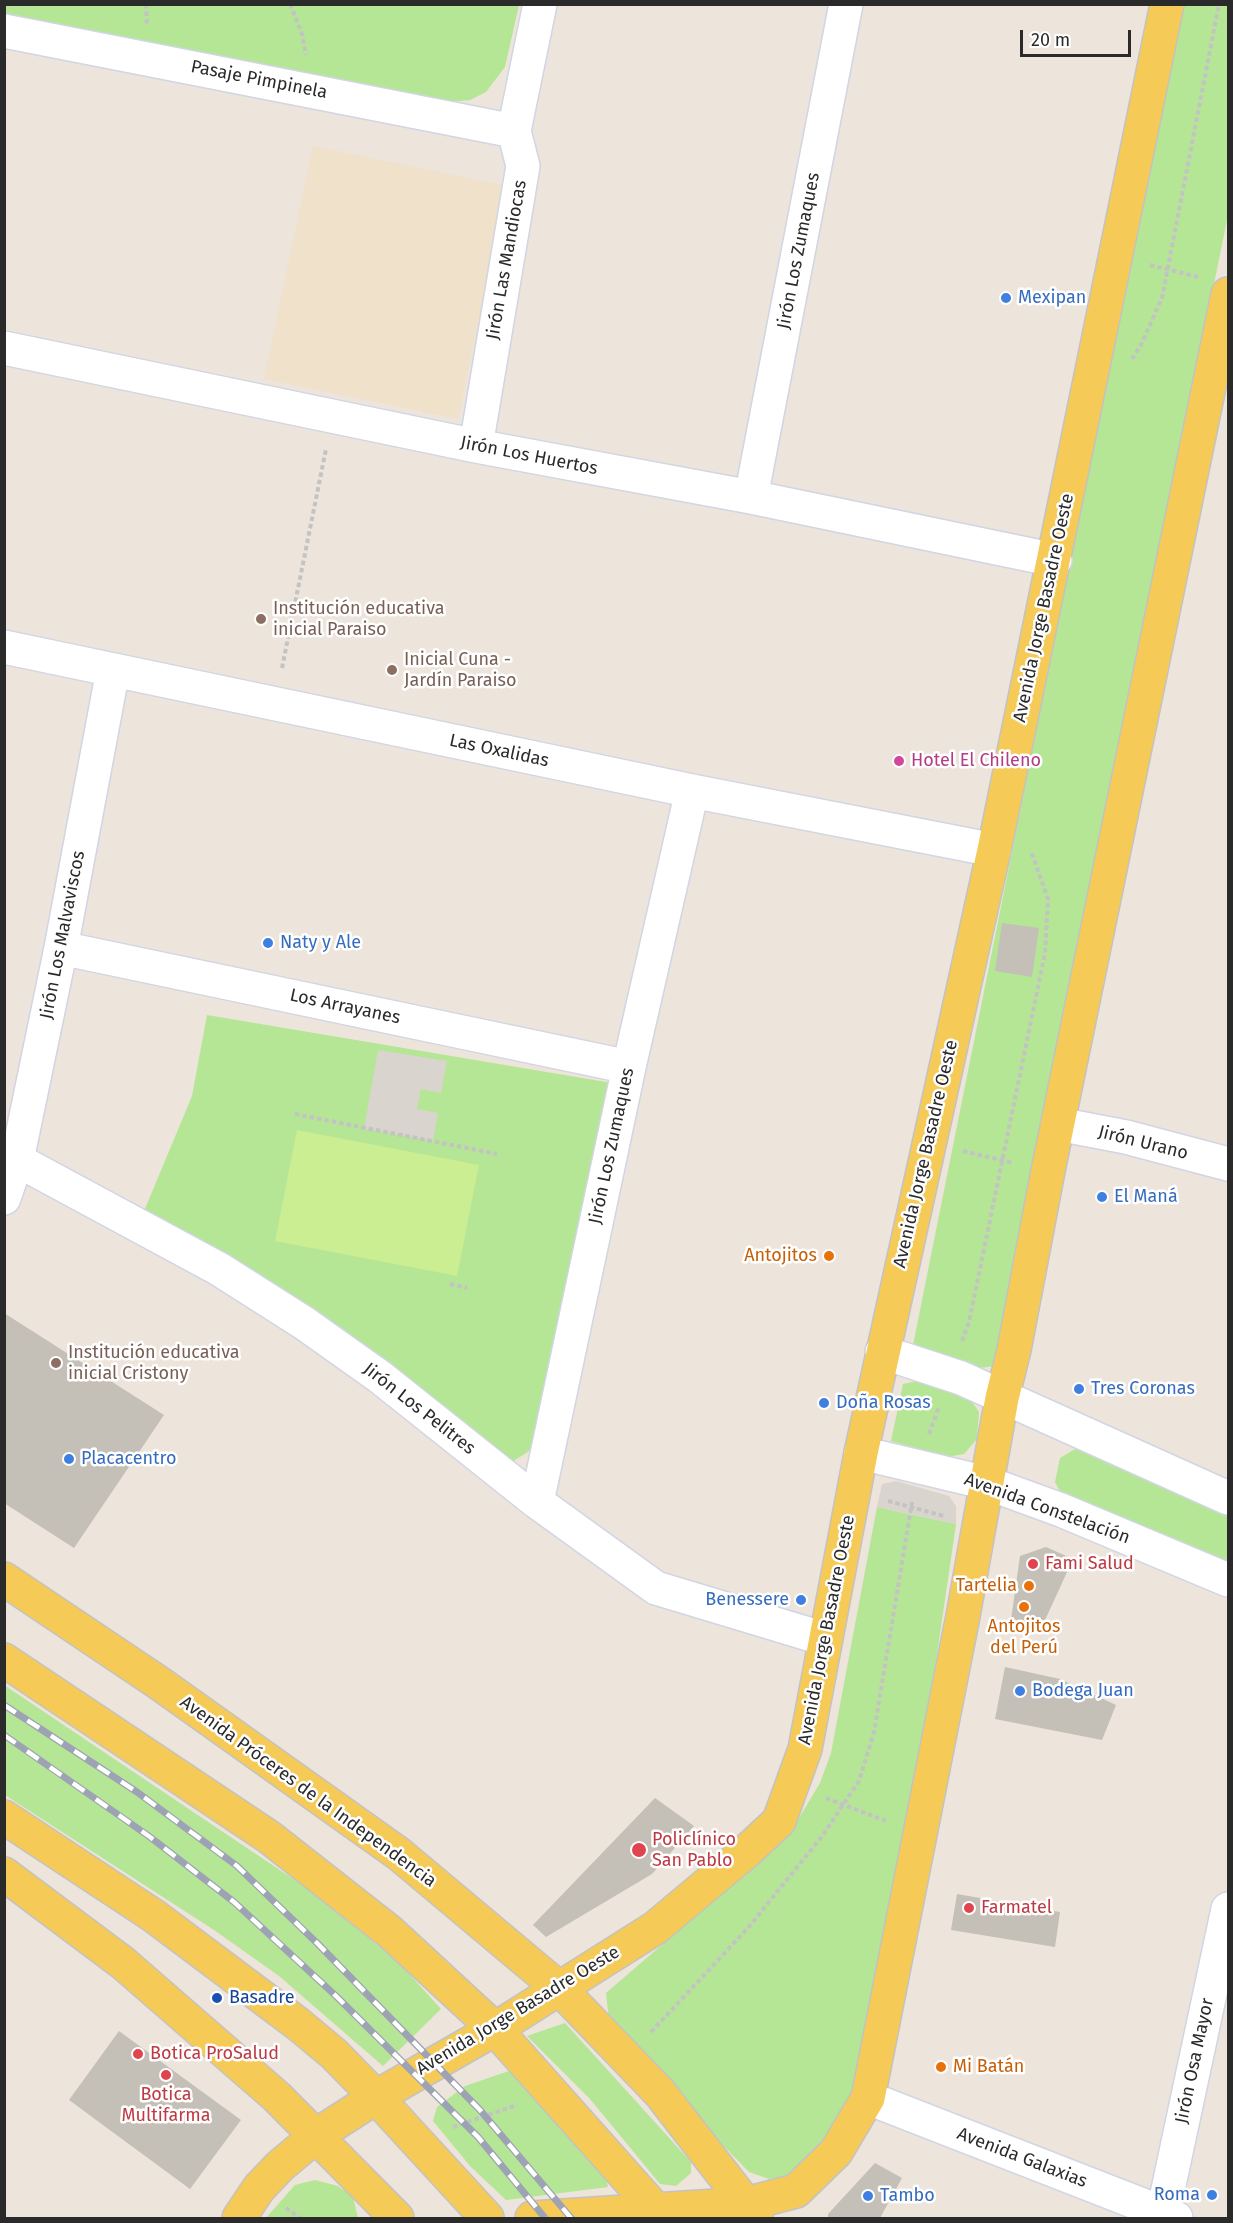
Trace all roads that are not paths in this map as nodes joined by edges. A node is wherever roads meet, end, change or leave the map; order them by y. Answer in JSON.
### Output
{"nodes":[{"id":1,"x":540,"y":4,"type":"edge"},
{"id":2,"x":846,"y":4,"type":"edge"},
{"id":3,"x":1167,"y":4,"type":"edge"},
{"id":4,"x":4,"y":31,"type":"edge"},
{"id":5,"x":514,"y":131,"type":"junction"},
{"id":6,"x":1218,"y":287,"type":"edge"},
{"id":7,"x":4,"y":348,"type":"edge"},
{"id":8,"x":476,"y":446,"type":"junction"},
{"id":9,"x":751,"y":497,"type":"junction"},
{"id":10,"x":1054,"y":560,"type":"junction"},
{"id":11,"x":4,"y":647,"type":"edge"},
{"id":12,"x":113,"y":670,"type":"junction"},
{"id":13,"x":692,"y":791,"type":"junction"},
{"id":14,"x":994,"y":850,"type":"junction"},
{"id":15,"x":61,"y":948,"type":"junction"},
{"id":16,"x":629,"y":1067,"type":"junction"},
{"id":17,"x":1058,"y":1124,"type":"junction"},
{"id":18,"x":17,"y":1160,"type":"junction"},
{"id":19,"x":1228,"y":1164,"type":"edge"},
{"id":20,"x":4,"y":1198,"type":"edge"},
{"id":21,"x":882,"y":1352,"type":"junction"},
{"id":22,"x":1002,"y":1398,"type":"junction"},
{"id":23,"x":861,"y":1453,"type":"junction"},
{"id":24,"x":987,"y":1483,"type":"junction"},
{"id":25,"x":1228,"y":1498,"type":"edge"},
{"id":26,"x":537,"y":1502,"type":"junction"},
{"id":27,"x":4,"y":1579,"type":"edge"},
{"id":28,"x":1228,"y":1580,"type":"edge"},
{"id":29,"x":825,"y":1639,"type":"junction"},
{"id":30,"x":4,"y":1660,"type":"edge"},
{"id":31,"x":4,"y":1817,"type":"edge"},
{"id":32,"x":4,"y":1874,"type":"edge"},
{"id":33,"x":1228,"y":1909,"type":"edge"},
{"id":34,"x":560,"y":1989,"type":"junction"},
{"id":35,"x":495,"y":2029,"type":"junction"},
{"id":36,"x":1215,"y":2034,"type":"edge"},
{"id":37,"x":376,"y":2097,"type":"junction"},
{"id":38,"x":868,"y":2098,"type":"junction"},
{"id":39,"x":317,"y":2135,"type":"junction"},
{"id":40,"x":751,"y":2211,"type":"edge"},
{"id":41,"x":660,"y":2215,"type":"edge"},
{"id":42,"x":1170,"y":2216,"type":"edge"},
{"id":43,"x":238,"y":2218,"type":"edge"},
{"id":44,"x":397,"y":2218,"type":"edge"},
{"id":45,"x":488,"y":2218,"type":"edge"},
{"id":46,"x":532,"y":2218,"type":"edge"}],
"edges":[{"from":1,"to":5,"type":"street","name":"Jirón Las Mandiocas"},
{"from":2,"to":9,"type":"street","name":"Jirón Los Zumaques"},
{"from":3,"to":10,"type":"main road","name":"Avenida Jorge Basadre Oeste"},
{"from":4,"to":5,"type":"street","name":"Pasaje Pimpinela"},
{"from":5,"to":8,"type":"street","name":"Jirón Las Mandiocas"},
{"from":6,"to":17,"type":"main road"},
{"from":7,"to":8,"type":"street","name":"Jirón Los Huertos"},
{"from":8,"to":9,"type":"street","name":"Jirón Los Huertos"},
{"from":9,"to":10,"type":"street","name":"Jirón Los Huertos"},
{"from":10,"to":14,"type":"main road","name":"Avenida Jorge Basadre Oeste"},
{"from":11,"to":12,"type":"street","name":"Las Oxalidas"},
{"from":12,"to":13,"type":"street","name":"Las Oxalidas"},
{"from":12,"to":15,"type":"street","name":"Jirón Los Malvaviscos"},
{"from":13,"to":14,"type":"street","name":"Las Oxalidas"},
{"from":13,"to":16,"type":"street","name":"Jirón Los Zumaques"},
{"from":14,"to":21,"type":"main road","name":"Avenida Jorge Basadre Oeste"},
{"from":15,"to":16,"type":"street","name":"Los Arrayanes"},
{"from":15,"to":18,"type":"street","name":"Jirón Los Malvaviscos"},
{"from":16,"to":26,"type":"street","name":"Jirón Los Zumaques"},
{"from":17,"to":19,"type":"street","name":"Jirón Urano"},
{"from":17,"to":22,"type":"main road"},
{"from":18,"to":20,"type":"street","name":"Jirón Los Malvaviscos"},
{"from":18,"to":26,"type":"street","name":"Jirón Los Pelitres"},
{"from":21,"to":22,"type":"street"},
{"from":21,"to":23,"type":"main road","name":"Avenida Jorge Basadre Oeste"},
{"from":22,"to":24,"type":"main road"},
{"from":22,"to":25,"type":"street"},
{"from":23,"to":24,"type":"street","name":"Avenida Constelación"},
{"from":23,"to":29,"type":"main road","name":"Avenida Jorge Basadre Oeste"},
{"from":24,"to":28,"type":"street","name":"Avenida Constelación"},
{"from":24,"to":38,"type":"main road"},
{"from":26,"to":29,"type":"street","name":"Jirón Los Pelitres"},
{"from":27,"to":34,"type":"main road","name":"Avenida Próceres de la Independencia"},
{"from":29,"to":34,"type":"main road","name":"Avenida Jorge Basadre Oeste"},
{"from":30,"to":35,"type":"main road"},
{"from":31,"to":37,"type":"main road"},
{"from":32,"to":39,"type":"main road"},
{"from":33,"to":36,"type":"street","name":"Jirón Osa Mayor"},
{"from":34,"to":35,"type":"main road","name":"Avenida Jorge Basadre Oeste"},
{"from":34,"to":40,"type":"main road","name":"Avenida Próceres de la Independencia"},
{"from":35,"to":37,"type":"main road","name":"Avenida Jorge Basadre Oeste"},
{"from":35,"to":41,"type":"main road"},
{"from":36,"to":42,"type":"street","name":"Jirón Osa Mayor"},
{"from":37,"to":39,"type":"main road","name":"Avenida Jorge Basadre Oeste"},
{"from":37,"to":45,"type":"main road"},
{"from":38,"to":40,"type":"main road"},
{"from":38,"to":42,"type":"street","name":"Avenida Galaxias"},
{"from":39,"to":43,"type":"main road","name":"Avenida Jorge Basadre Oeste"},
{"from":39,"to":44,"type":"main road"},
{"from":40,"to":41,"type":"main road"},
{"from":41,"to":46,"type":"main road"}]}
